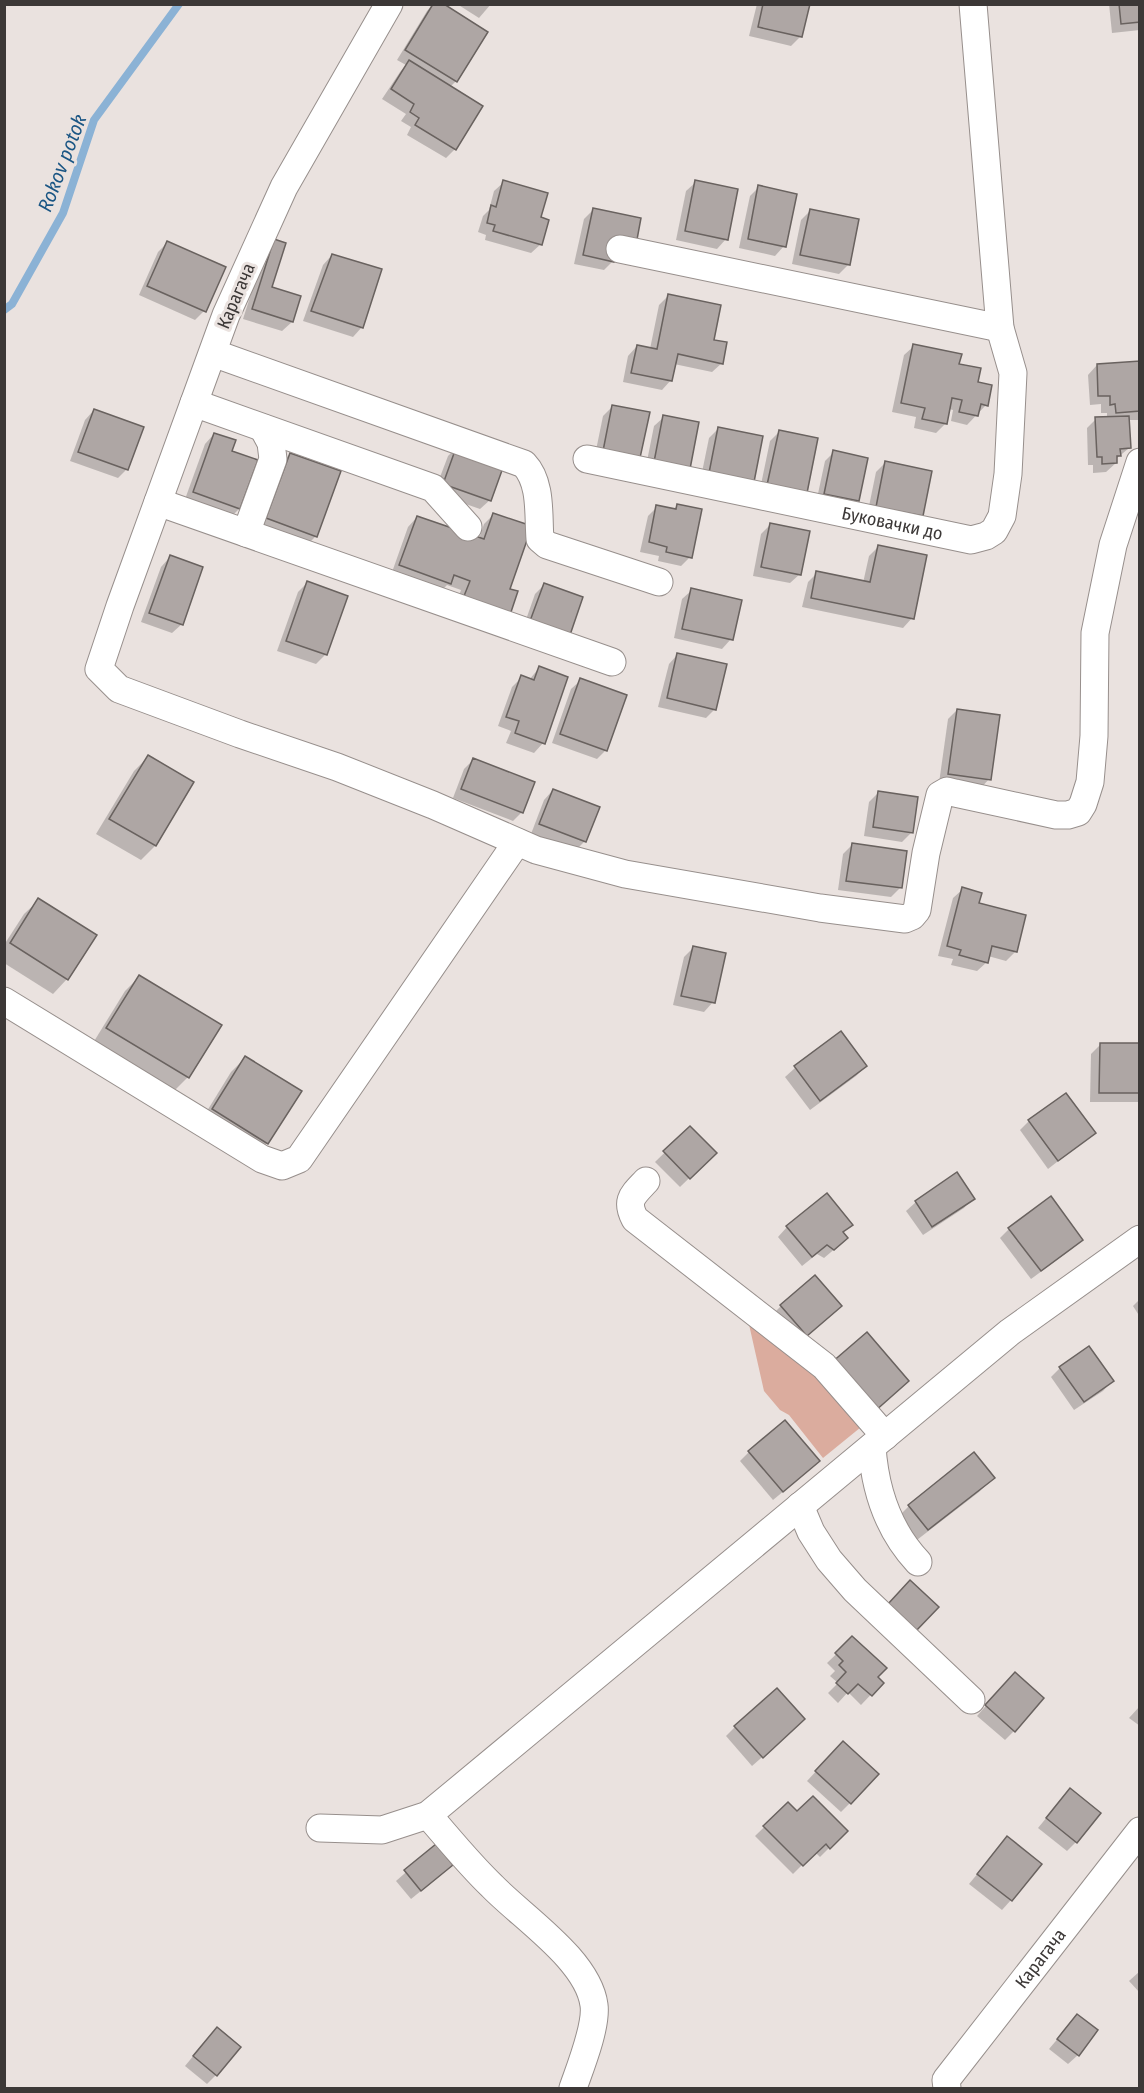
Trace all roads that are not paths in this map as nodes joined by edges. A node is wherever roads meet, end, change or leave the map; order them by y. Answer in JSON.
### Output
{"nodes":[{"id":1,"x":389,"y":4,"type":"edge"},
{"id":2,"x":973,"y":4,"type":"edge"},
{"id":3,"x":620,"y":249,"type":"dead end"},
{"id":4,"x":1000,"y":328,"type":"junction"},
{"id":5,"x":213,"y":353,"type":"junction"},
{"id":6,"x":194,"y":403,"type":"junction"},
{"id":7,"x":263,"y":428,"type":"junction"},
{"id":8,"x":587,"y":459,"type":"dead end"},
{"id":9,"x":1140,"y":462,"type":"edge"},
{"id":10,"x":158,"y":502,"type":"junction"},
{"id":11,"x":468,"y":527,"type":"dead end"},
{"id":12,"x":246,"y":533,"type":"junction"},
{"id":13,"x":659,"y":582,"type":"dead end"},
{"id":14,"x":612,"y":662,"type":"dead end"},
{"id":15,"x":517,"y":842,"type":"junction"},
{"id":16,"x":4,"y":1001,"type":"edge"},
{"id":17,"x":646,"y":1181,"type":"dead end"},
{"id":18,"x":1140,"y":1239,"type":"edge"},
{"id":19,"x":879,"y":1441,"type":"junction"},
{"id":20,"x":800,"y":1506,"type":"junction"},
{"id":21,"x":918,"y":1562,"type":"dead end"},
{"id":22,"x":971,"y":1700,"type":"dead end"},
{"id":23,"x":428,"y":1815,"type":"junction"},
{"id":24,"x":320,"y":1828,"type":"dead end"},
{"id":25,"x":1140,"y":1831,"type":"edge"},
{"id":26,"x":573,"y":2088,"type":"edge"},
{"id":27,"x":947,"y":2088,"type":"edge"}],
"edges":[{"from":1,"to":5,"type":"street","name":"Карагача"},
{"from":2,"to":4,"type":"street","name":"Буковачки до"},
{"from":3,"to":4,"type":"street"},
{"from":4,"to":8,"type":"street","name":"Буковачки до"},
{"from":5,"to":6,"type":"street","name":"Карагача"},
{"from":5,"to":13,"type":"street"},
{"from":6,"to":7,"type":"street"},
{"from":6,"to":10,"type":"street","name":"Карагача"},
{"from":7,"to":11,"type":"street"},
{"from":7,"to":12,"type":"street"},
{"from":9,"to":15,"type":"street"},
{"from":10,"to":12,"type":"street"},
{"from":10,"to":15,"type":"street","name":"Карагача"},
{"from":12,"to":14,"type":"street"},
{"from":15,"to":16,"type":"street"},
{"from":17,"to":19,"type":"street"},
{"from":18,"to":19,"type":"street"},
{"from":19,"to":20,"type":"street"},
{"from":19,"to":21,"type":"street"},
{"from":20,"to":22,"type":"street"},
{"from":20,"to":23,"type":"street"},
{"from":23,"to":24,"type":"street"},
{"from":23,"to":26,"type":"street"},
{"from":25,"to":27,"type":"street","name":"Карагача"}]}
